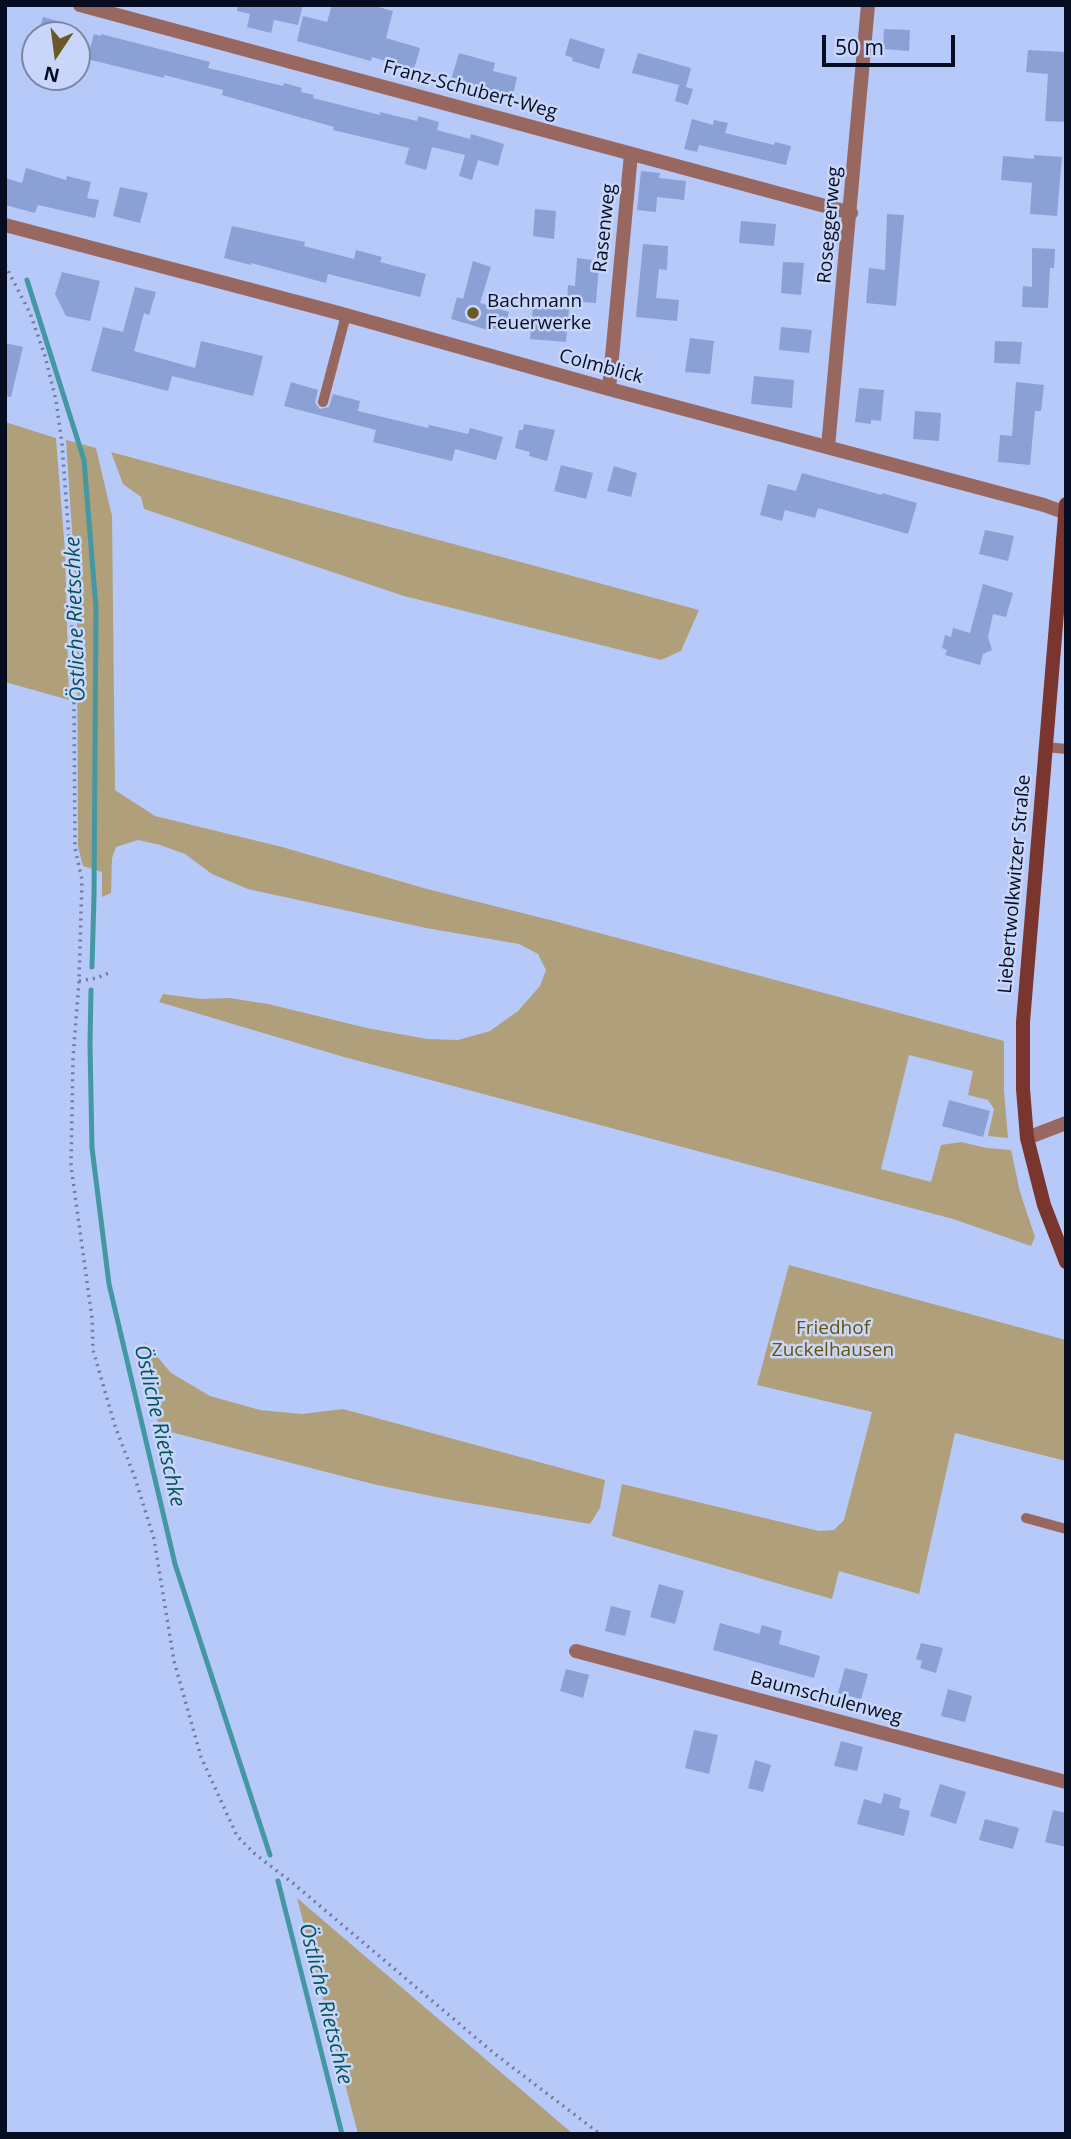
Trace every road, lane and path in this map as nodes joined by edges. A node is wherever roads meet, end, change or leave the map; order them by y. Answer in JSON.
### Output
{"nodes":[{"id":1,"x":79,"y":5,"type":"edge"},
{"id":2,"x":868,"y":5,"type":"edge"},
{"id":3,"x":631,"y":154,"type":"junction"},
{"id":4,"x":850,"y":214,"type":"junction"},
{"id":5,"x":5,"y":225,"type":"edge"},
{"id":6,"x":5,"y":265,"type":"edge"},
{"id":7,"x":346,"y":315,"type":"junction"},
{"id":8,"x":609,"y":389,"type":"junction"},
{"id":9,"x":323,"y":402,"type":"dead end"},
{"id":10,"x":828,"y":447,"type":"junction"},
{"id":11,"x":1066,"y":504,"type":"edge"},
{"id":12,"x":1065,"y":512,"type":"edge"},
{"id":13,"x":1046,"y":747,"type":"junction"},
{"id":14,"x":1066,"y":749,"type":"edge"},
{"id":15,"x":109,"y":973,"type":"dead end"},
{"id":16,"x":79,"y":982,"type":"junction"},
{"id":17,"x":1066,"y":1122,"type":"edge"},
{"id":18,"x":1027,"y":1138,"type":"junction"},
{"id":19,"x":1066,"y":1262,"type":"edge"},
{"id":20,"x":1026,"y":1518,"type":"dead end"},
{"id":21,"x":1066,"y":1529,"type":"edge"},
{"id":22,"x":576,"y":1651,"type":"dead end"},
{"id":23,"x":1066,"y":1782,"type":"edge"},
{"id":24,"x":600,"y":2134,"type":"edge"}],
"edges":[{"from":1,"to":3,"type":"street","name":"Franz-Schubert-Weg"},
{"from":2,"to":4,"type":"street","name":"Roseggerweg"},
{"from":3,"to":4,"type":"street","name":"Franz-Schubert-Weg"},
{"from":3,"to":8,"type":"street","name":"Rasenweg"},
{"from":4,"to":10,"type":"street","name":"Roseggerweg"},
{"from":5,"to":7,"type":"street","name":"Colmblick"},
{"from":6,"to":16,"type":"path"},
{"from":7,"to":8,"type":"street","name":"Colmblick"},
{"from":7,"to":9,"type":"lane"},
{"from":8,"to":10,"type":"street","name":"Colmblick"},
{"from":10,"to":12,"type":"street","name":"Colmblick"},
{"from":11,"to":12,"type":"street","name":"Liebertwolkwitzer Straße"},
{"from":12,"to":13,"type":"street","name":"Liebertwolkwitzer Straße"},
{"from":13,"to":14,"type":"lane"},
{"from":13,"to":18,"type":"street","name":"Liebertwolkwitzer Straße"},
{"from":15,"to":16,"type":"path"},
{"from":16,"to":24,"type":"path"},
{"from":17,"to":18,"type":"street"},
{"from":18,"to":19,"type":"street","name":"Liebertwolkwitzer Straße"},
{"from":20,"to":21,"type":"lane"},
{"from":22,"to":23,"type":"street","name":"Baumschulenweg"}]}
